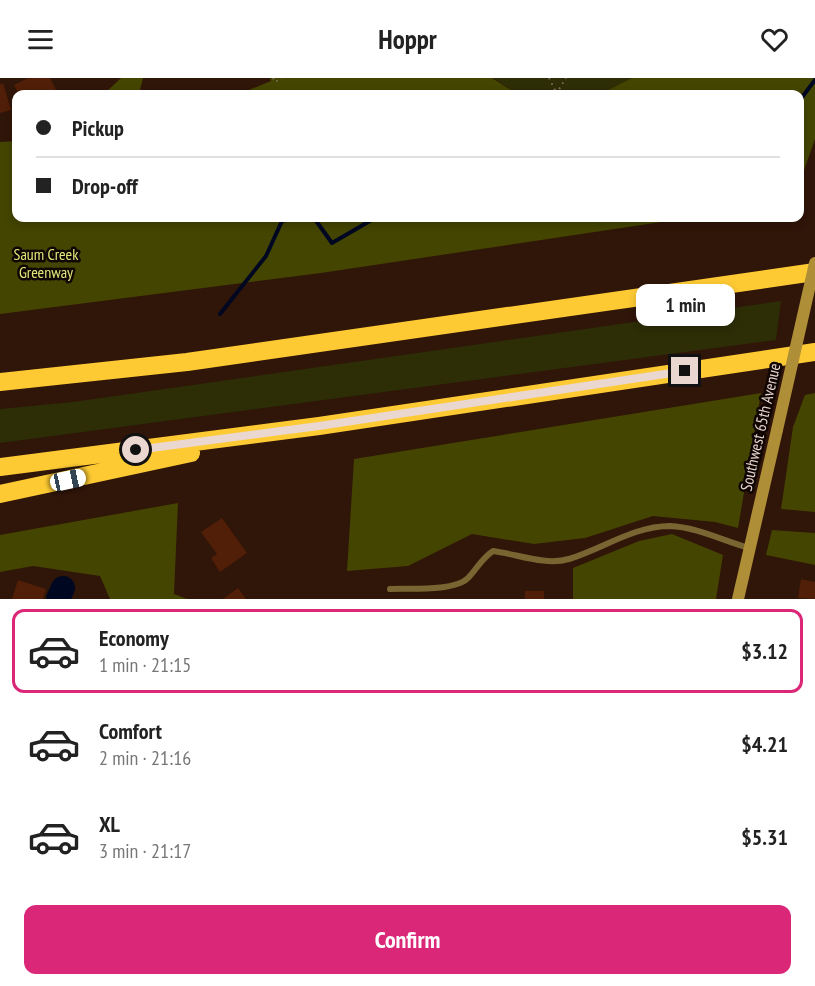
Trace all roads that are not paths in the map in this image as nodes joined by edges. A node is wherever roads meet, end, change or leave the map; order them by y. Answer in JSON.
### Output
{"nodes":[{"id":1,"x":815,"y":263,"type":"edge"},
{"id":2,"x":815,"y":272,"type":"edge"},
{"id":3,"x":815,"y":352,"type":"edge"},
{"id":4,"x":0,"y":382,"type":"edge"},
{"id":5,"x":319,"y":426,"type":"junction"},
{"id":6,"x":0,"y":467,"type":"edge"},
{"id":7,"x":0,"y":494,"type":"edge"},
{"id":8,"x":750,"y":548,"type":"junction"},
{"id":9,"x":390,"y":589,"type":"dead end"},
{"id":10,"x":738,"y":599,"type":"edge"}],
"edges":[{"from":1,"to":8,"type":"main road","name":"Southwest 65th Avenue","bridge":true},
{"from":2,"to":4,"type":"highway"},
{"from":3,"to":5,"type":"highway"},
{"from":5,"to":6,"type":"highway"},
{"from":5,"to":7,"type":"highway"},
{"from":8,"to":9,"type":"lane"},
{"from":8,"to":10,"type":"main road","name":"Southwest 65th Avenue"}]}
